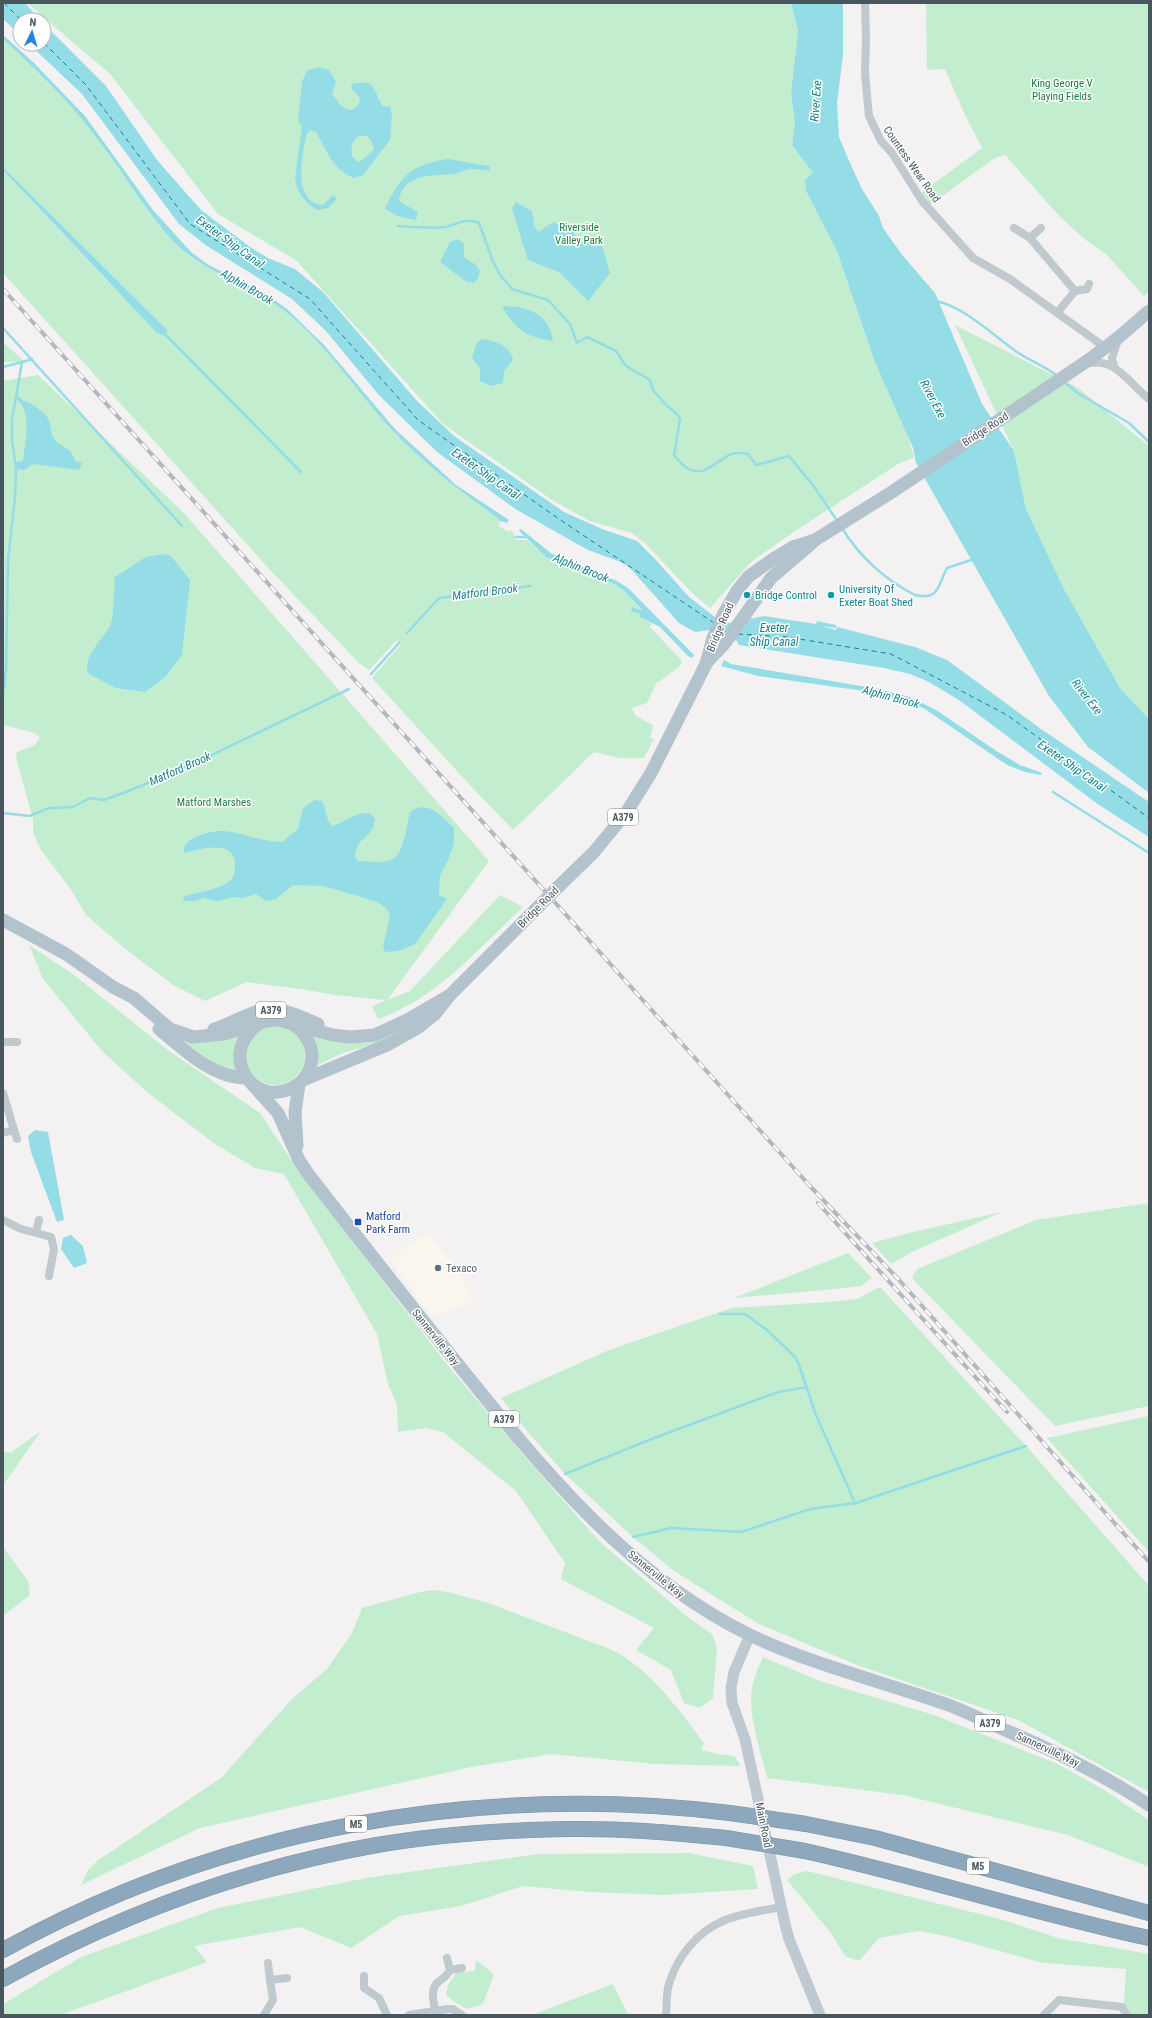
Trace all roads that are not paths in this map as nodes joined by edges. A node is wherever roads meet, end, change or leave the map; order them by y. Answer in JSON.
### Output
{"nodes":[{"id":1,"x":865,"y":3,"type":"edge"},
{"id":2,"x":1014,"y":228,"type":"dead end"},
{"id":3,"x":1041,"y":228,"type":"dead end"},
{"id":4,"x":1030,"y":238,"type":"junction"},
{"id":5,"x":1089,"y":284,"type":"dead end"},
{"id":6,"x":1075,"y":291,"type":"junction"},
{"id":7,"x":1149,"y":311,"type":"edge"},
{"id":8,"x":1057,"y":313,"type":"junction"},
{"id":9,"x":1119,"y":337,"type":"junction"},
{"id":10,"x":1106,"y":348,"type":"junction"},
{"id":11,"x":1081,"y":365,"type":"junction"},
{"id":12,"x":1114,"y":366,"type":"junction"},
{"id":13,"x":1149,"y":399,"type":"edge"},
{"id":14,"x":816,"y":540,"type":"junction"},
{"id":15,"x":722,"y":636,"type":"junction"},
{"id":16,"x":3,"y":920,"type":"edge"},
{"id":17,"x":113,"y":986,"type":"junction"},
{"id":18,"x":450,"y":995,"type":"junction"},
{"id":19,"x":154,"y":1015,"type":"junction"},
{"id":20,"x":289,"y":1023,"type":"junction"},
{"id":21,"x":257,"y":1025,"type":"junction"},
{"id":22,"x":391,"y":1027,"type":"junction"},
{"id":23,"x":3,"y":1042,"type":"edge"},
{"id":24,"x":17,"y":1042,"type":"dead end"},
{"id":25,"x":249,"y":1081,"type":"junction"},
{"id":26,"x":301,"y":1082,"type":"junction"},
{"id":27,"x":3,"y":1093,"type":"edge"},
{"id":28,"x":14,"y":1130,"type":"junction"},
{"id":29,"x":3,"y":1133,"type":"edge"},
{"id":30,"x":17,"y":1140,"type":"dead end"},
{"id":31,"x":299,"y":1160,"type":"junction"},
{"id":32,"x":3,"y":1220,"type":"edge"},
{"id":33,"x":39,"y":1220,"type":"dead end"},
{"id":34,"x":36,"y":1232,"type":"junction"},
{"id":35,"x":49,"y":1276,"type":"dead end"},
{"id":36,"x":750,"y":1635,"type":"junction"},
{"id":37,"x":1149,"y":1805,"type":"edge"},
{"id":38,"x":781,"y":1907,"type":"junction"},
{"id":39,"x":1149,"y":1913,"type":"edge"},
{"id":40,"x":1149,"y":1938,"type":"edge"},
{"id":41,"x":3,"y":1950,"type":"edge"},
{"id":42,"x":447,"y":1958,"type":"dead end"},
{"id":43,"x":268,"y":1964,"type":"dead end"},
{"id":44,"x":462,"y":1968,"type":"dead end"},
{"id":45,"x":450,"y":1970,"type":"junction"},
{"id":46,"x":364,"y":1976,"type":"dead end"},
{"id":47,"x":3,"y":1978,"type":"edge"},
{"id":48,"x":287,"y":1978,"type":"dead end"},
{"id":49,"x":270,"y":1980,"type":"junction"},
{"id":50,"x":364,"y":1988,"type":"junction"},
{"id":51,"x":358,"y":1995,"type":"dead end"},
{"id":52,"x":435,"y":2011,"type":"junction"},
{"id":53,"x":264,"y":2015,"type":"edge"},
{"id":54,"x":387,"y":2015,"type":"edge"},
{"id":55,"x":409,"y":2015,"type":"edge"},
{"id":56,"x":462,"y":2015,"type":"edge"},
{"id":57,"x":666,"y":2015,"type":"edge"},
{"id":58,"x":820,"y":2015,"type":"edge"},
{"id":59,"x":1044,"y":2015,"type":"edge"},
{"id":60,"x":1127,"y":2015,"type":"edge"}],
"edges":[{"from":1,"to":8,"type":"street","name":"Countess Wear Road"},
{"from":2,"to":4,"type":"street"},
{"from":3,"to":4,"type":"street"},
{"from":4,"to":6,"type":"street"},
{"from":5,"to":6,"type":"street"},
{"from":6,"to":8,"type":"street"},
{"from":7,"to":9,"type":"main road","name":"Bridge Road","number":"A379"},
{"from":8,"to":10,"type":"street","name":"Countess Wear Road"},
{"from":9,"to":10,"type":"main road","name":"Bridge Road","number":"A379"},
{"from":9,"to":12,"type":"street"},
{"from":10,"to":11,"type":"main road","name":"Bridge Road","number":"A379"},
{"from":11,"to":12,"type":"street"},
{"from":11,"to":14,"type":"main road","name":"Bridge Road","number":"A379"},
{"from":12,"to":13,"type":"street"},
{"from":14,"to":15,"type":"main road","name":"Bridge Road","number":"A379"},
{"from":14,"to":15,"type":"main road","name":"Bridge Road","number":"A379"},
{"from":15,"to":18,"type":"main road","name":"Bridge Road","number":"A379","bridge":true},
{"from":16,"to":17,"type":"main road","number":"A379"},
{"from":17,"to":19,"type":"main road","number":"A379"},
{"from":17,"to":25,"type":"main road","number":"A379"},
{"from":18,"to":22,"type":"main road","number":"A379"},
{"from":18,"to":26,"type":"main road","name":"Bridge Road","number":"A379"},
{"from":19,"to":21,"type":"main road","number":"A379"},
{"from":19,"to":22,"type":"main road","number":"A379"},
{"from":20,"to":21,"type":"main road","number":"A379"},
{"from":20,"to":22,"type":"main road","number":"A379"},
{"from":20,"to":26,"type":"main road","number":"A379"},
{"from":21,"to":25,"type":"main road","number":"A379"},
{"from":23,"to":24,"type":"street"},
{"from":25,"to":26,"type":"main road","number":"A379"},
{"from":25,"to":31,"type":"main road","name":"Sannerville Way","number":"A379"},
{"from":26,"to":31,"type":"main road","number":"A379"},
{"from":27,"to":28,"type":"street"},
{"from":28,"to":29,"type":"street"},
{"from":28,"to":30,"type":"street"},
{"from":31,"to":36,"type":"main road","name":"Sannerville Way","number":"A379"},
{"from":32,"to":34,"type":"street"},
{"from":33,"to":34,"type":"street"},
{"from":34,"to":35,"type":"street"},
{"from":36,"to":37,"type":"main road","name":"Sannerville Way","number":"A379"},
{"from":36,"to":38,"type":"street","name":"Main Road"},
{"from":38,"to":57,"type":"street"},
{"from":38,"to":58,"type":"street","name":"Main Road"},
{"from":39,"to":41,"type":"highway","number":"M5","bridge":true},
{"from":40,"to":47,"type":"highway","number":"M5","bridge":true},
{"from":42,"to":45,"type":"street"},
{"from":43,"to":49,"type":"street"},
{"from":44,"to":45,"type":"street"},
{"from":45,"to":52,"type":"street"},
{"from":46,"to":50,"type":"street"},
{"from":48,"to":49,"type":"street"},
{"from":49,"to":53,"type":"street"},
{"from":50,"to":51,"type":"street"},
{"from":50,"to":54,"type":"street"},
{"from":52,"to":55,"type":"street"},
{"from":52,"to":56,"type":"street"},
{"from":59,"to":60,"type":"street"}]}
